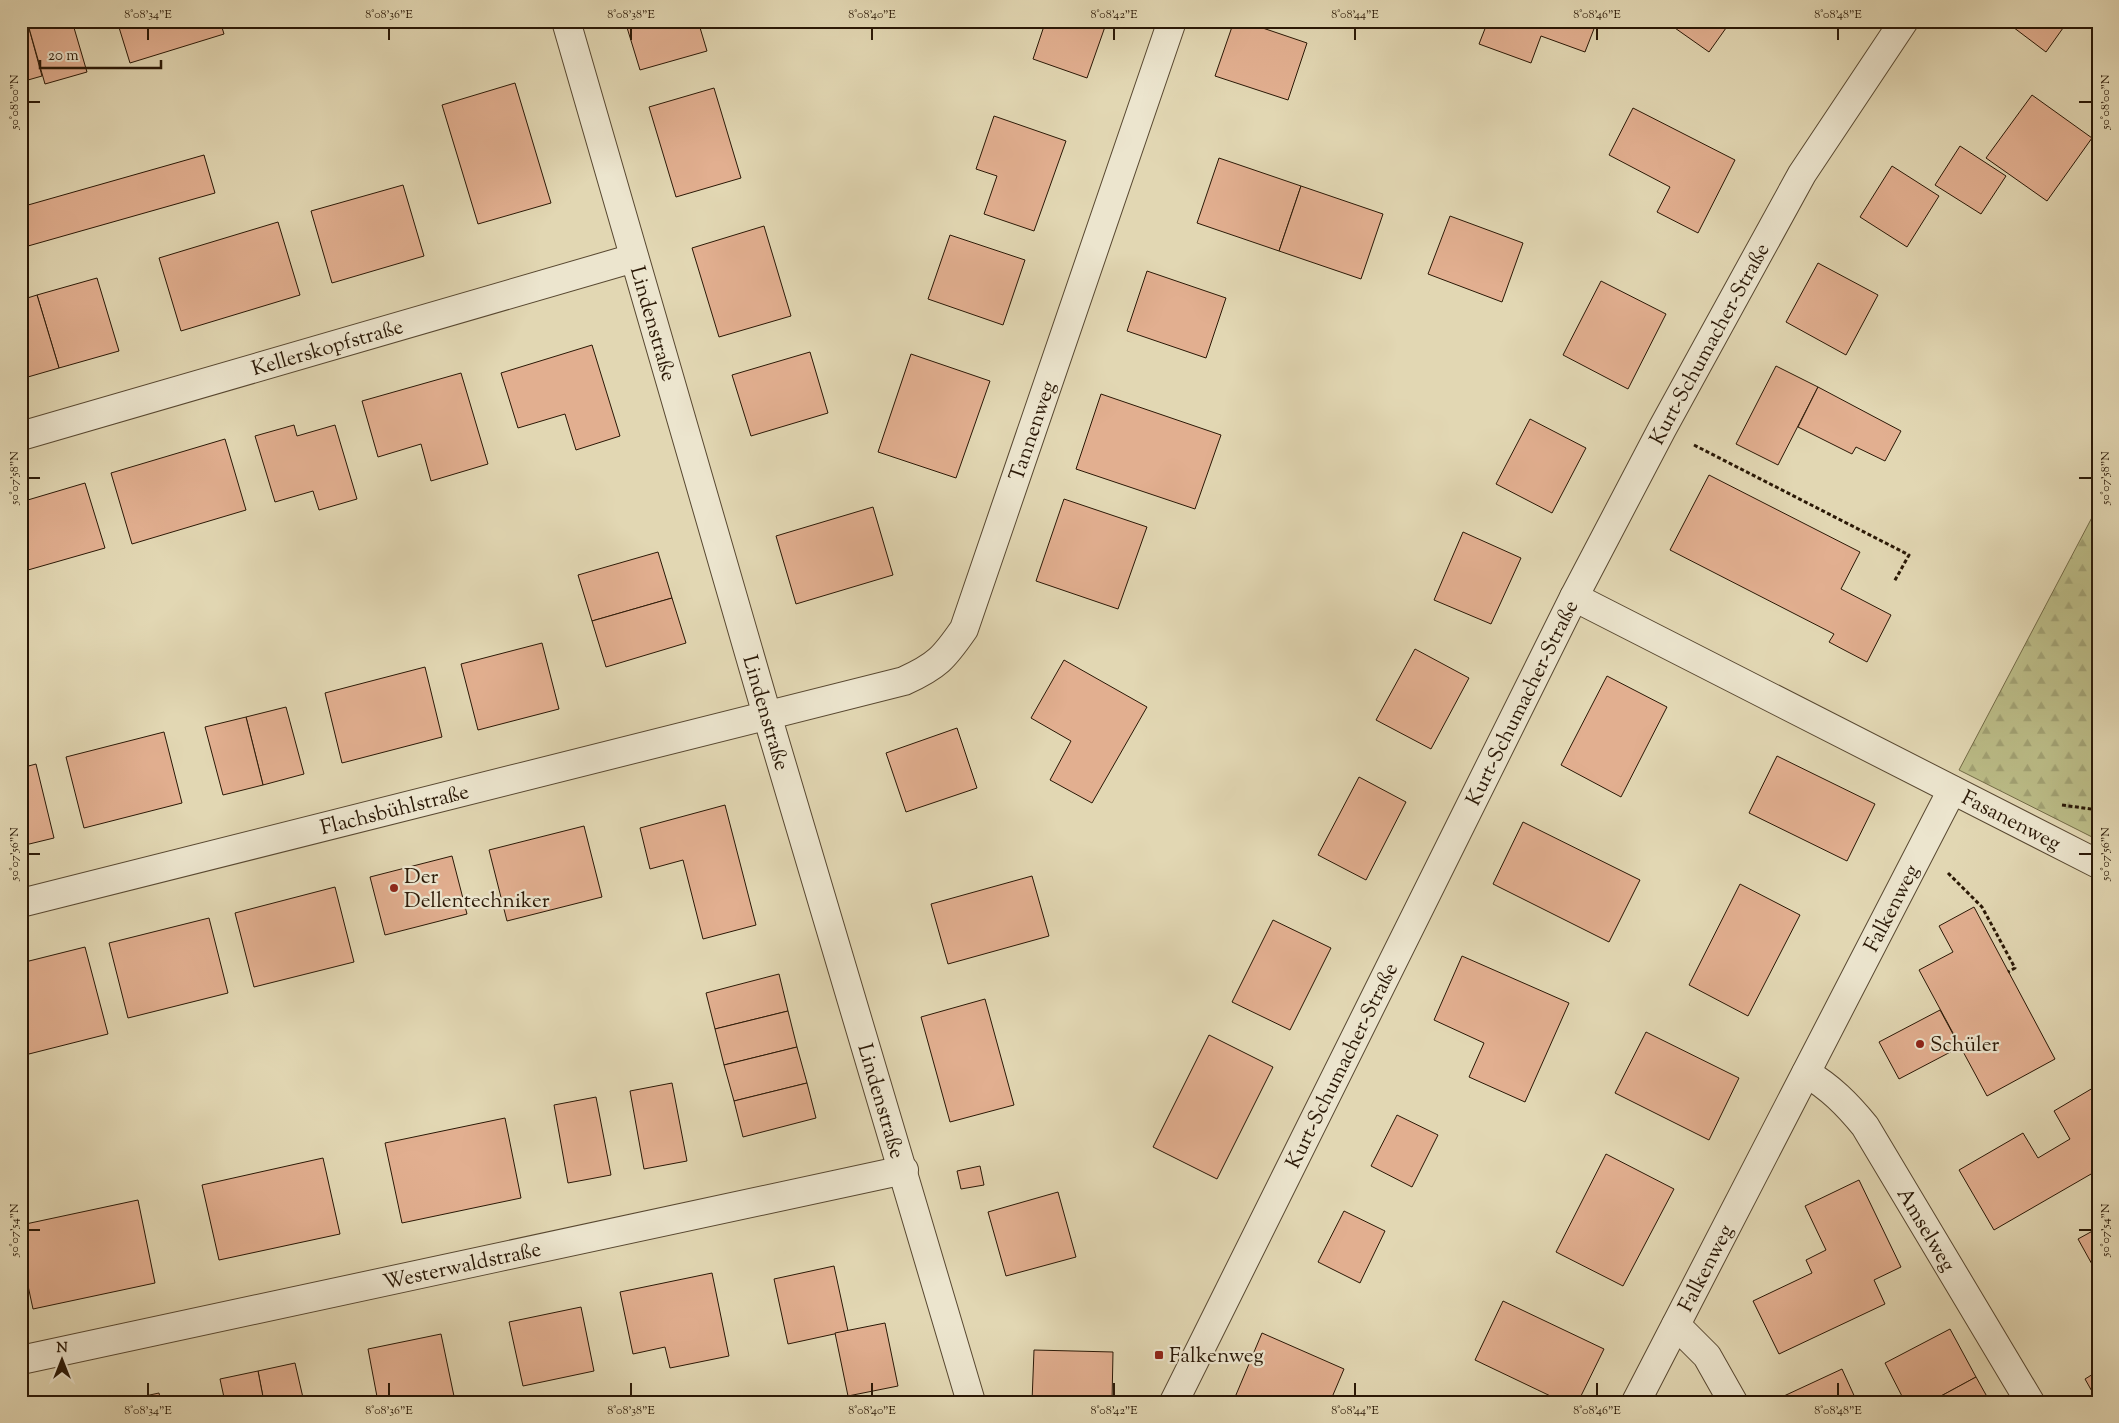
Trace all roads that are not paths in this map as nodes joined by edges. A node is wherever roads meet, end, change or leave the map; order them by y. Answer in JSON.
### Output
{"nodes":[{"id":1,"x":566,"y":21,"type":"edge"},
{"id":2,"x":1172,"y":21,"type":"edge"},
{"id":3,"x":1904,"y":21,"type":"edge"},
{"id":4,"x":634,"y":258,"type":"junction"},
{"id":5,"x":21,"y":436,"type":"edge"},
{"id":6,"x":1574,"y":597,"type":"junction"},
{"id":7,"x":767,"y":715,"type":"junction"},
{"id":8,"x":1952,"y":790,"type":"junction"},
{"id":9,"x":2098,"y":864,"type":"edge"},
{"id":10,"x":21,"y":903,"type":"edge"},
{"id":11,"x":1806,"y":1073,"type":"junction"},
{"id":12,"x":904,"y":1170,"type":"junction"},
{"id":13,"x":1676,"y":1325,"type":"junction"},
{"id":14,"x":21,"y":1360,"type":"edge"},
{"id":15,"x":971,"y":1402,"type":"edge"},
{"id":16,"x":1174,"y":1402,"type":"edge"},
{"id":17,"x":1636,"y":1402,"type":"edge"},
{"id":18,"x":1733,"y":1402,"type":"edge"},
{"id":19,"x":2030,"y":1402,"type":"edge"}],
"edges":[{"from":1,"to":4,"type":"street","name":"Lindenstraße"},
{"from":2,"to":7,"type":"street","name":"Tannenweg"},
{"from":3,"to":6,"type":"street","name":"Kurt-Schumacher-Straße"},
{"from":4,"to":5,"type":"street","name":"Kellerskopfstraße"},
{"from":4,"to":7,"type":"street","name":"Lindenstraße"},
{"from":6,"to":8,"type":"street"},
{"from":6,"to":16,"type":"street","name":"Kurt-Schumacher-Straße"},
{"from":7,"to":10,"type":"street","name":"Flachsbühlstraße"},
{"from":7,"to":12,"type":"street","name":"Lindenstraße"},
{"from":8,"to":9,"type":"street","name":"Fasanenweg"},
{"from":8,"to":11,"type":"street","name":"Falkenweg"},
{"from":11,"to":13,"type":"street","name":"Falkenweg"},
{"from":11,"to":19,"type":"street","name":"Amselweg"},
{"from":12,"to":14,"type":"street","name":"Westerwaldstraße"},
{"from":12,"to":15,"type":"street","name":"Lindenstraße"},
{"from":13,"to":17,"type":"street","name":"Falkenweg"},
{"from":13,"to":18,"type":"street"}]}
